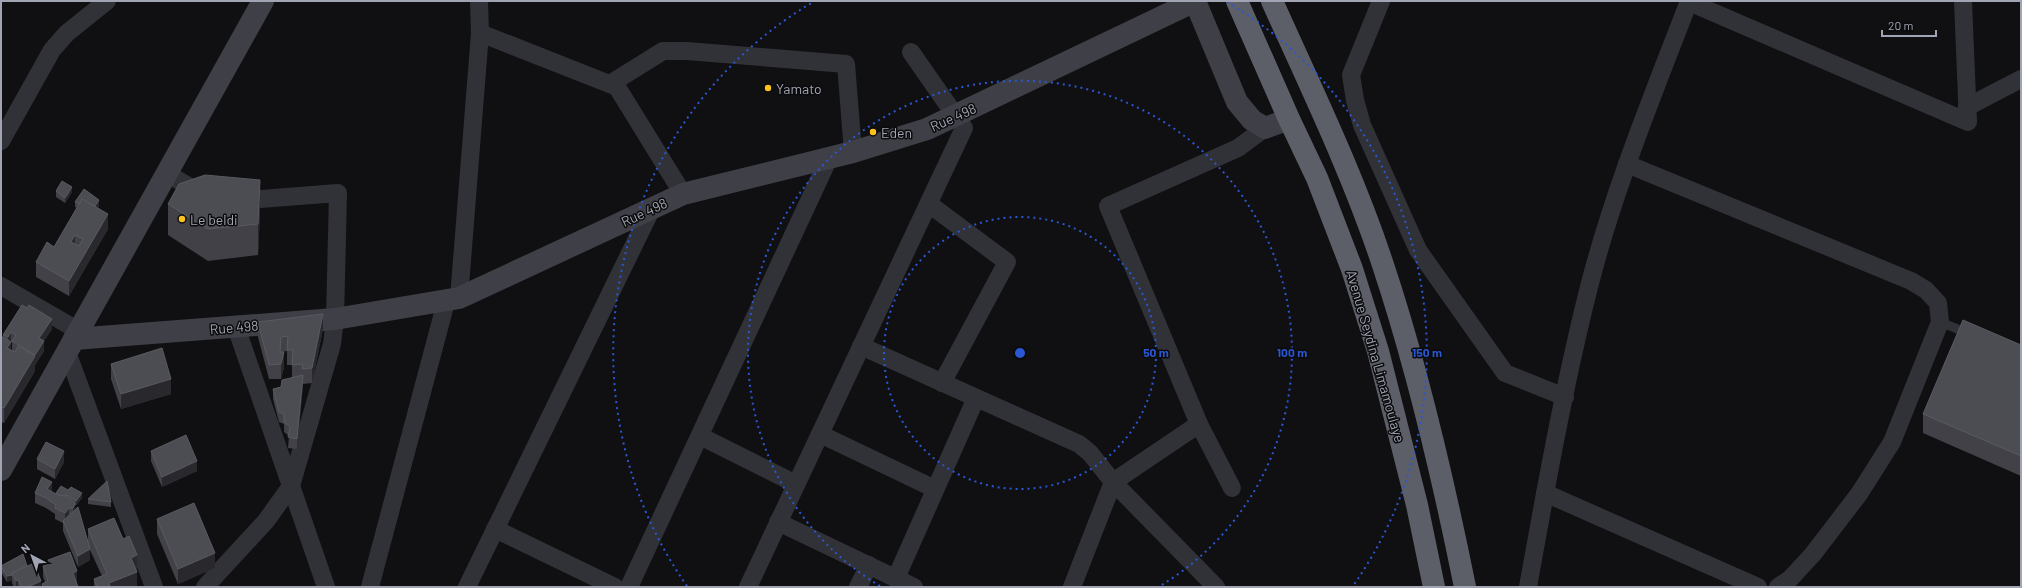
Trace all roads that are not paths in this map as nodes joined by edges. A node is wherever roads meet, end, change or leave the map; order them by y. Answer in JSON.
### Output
{"nodes":[{"id":1,"x":107,"y":1,"type":"edge"},
{"id":2,"x":263,"y":1,"type":"edge"},
{"id":3,"x":479,"y":1,"type":"edge"},
{"id":4,"x":1195,"y":1,"type":"edge"},
{"id":5,"x":1237,"y":1,"type":"edge"},
{"id":6,"x":1272,"y":1,"type":"edge"},
{"id":7,"x":1381,"y":1,"type":"edge"},
{"id":8,"x":1689,"y":1,"type":"edge"},
{"id":9,"x":1963,"y":1,"type":"edge"},
{"id":10,"x":480,"y":33,"type":"junction"},
{"id":11,"x":911,"y":52,"type":"dead end"},
{"id":12,"x":2021,"y":79,"type":"edge"},
{"id":13,"x":610,"y":84,"type":"junction"},
{"id":14,"x":1967,"y":107,"type":"junction"},
{"id":15,"x":956,"y":117,"type":"junction"},
{"id":16,"x":1289,"y":120,"type":"junction"},
{"id":17,"x":1265,"y":128,"type":"junction"},
{"id":18,"x":1,"y":141,"type":"edge"},
{"id":19,"x":853,"y":152,"type":"junction"},
{"id":20,"x":829,"y":158,"type":"junction"},
{"id":21,"x":1627,"y":164,"type":"junction"},
{"id":22,"x":168,"y":174,"type":"junction"},
{"id":23,"x":683,"y":194,"type":"junction"},
{"id":24,"x":929,"y":204,"type":"junction"},
{"id":25,"x":652,"y":208,"type":"junction"},
{"id":26,"x":1,"y":286,"type":"edge"},
{"id":27,"x":452,"y":300,"type":"junction"},
{"id":28,"x":335,"y":319,"type":"junction"},
{"id":29,"x":1940,"y":322,"type":"junction"},
{"id":30,"x":236,"y":327,"type":"junction"},
{"id":31,"x":1977,"y":337,"type":"edge"},
{"id":32,"x":73,"y":341,"type":"junction"},
{"id":33,"x":861,"y":346,"type":"junction"},
{"id":34,"x":942,"y":383,"type":"junction"},
{"id":35,"x":1565,"y":397,"type":"junction"},
{"id":36,"x":976,"y":398,"type":"junction"},
{"id":37,"x":1200,"y":424,"type":"junction"},
{"id":38,"x":820,"y":434,"type":"junction"},
{"id":39,"x":700,"y":436,"type":"junction"},
{"id":40,"x":1,"y":470,"type":"edge"},
{"id":41,"x":1113,"y":482,"type":"junction"},
{"id":42,"x":796,"y":484,"type":"junction"},
{"id":43,"x":291,"y":486,"type":"junction"},
{"id":44,"x":1232,"y":488,"type":"dead end"},
{"id":45,"x":935,"y":489,"type":"junction"},
{"id":46,"x":1545,"y":493,"type":"junction"},
{"id":47,"x":778,"y":522,"type":"junction"},
{"id":48,"x":496,"y":529,"type":"junction"},
{"id":49,"x":869,"y":565,"type":"junction"},
{"id":50,"x":896,"y":578,"type":"junction"},
{"id":51,"x":1208,"y":583,"type":"edge"},
{"id":52,"x":154,"y":587,"type":"edge"},
{"id":53,"x":205,"y":587,"type":"edge"},
{"id":54,"x":326,"y":587,"type":"edge"},
{"id":55,"x":370,"y":587,"type":"edge"},
{"id":56,"x":467,"y":587,"type":"edge"},
{"id":57,"x":616,"y":587,"type":"edge"},
{"id":58,"x":629,"y":587,"type":"edge"},
{"id":59,"x":748,"y":587,"type":"edge"},
{"id":60,"x":858,"y":587,"type":"edge"},
{"id":61,"x":914,"y":587,"type":"edge"},
{"id":62,"x":1072,"y":587,"type":"edge"},
{"id":63,"x":1434,"y":587,"type":"edge"},
{"id":64,"x":1465,"y":587,"type":"edge"},
{"id":65,"x":1528,"y":587,"type":"edge"},
{"id":66,"x":1758,"y":587,"type":"edge"},
{"id":67,"x":1778,"y":587,"type":"edge"}],
"edges":[{"from":1,"to":18,"type":"street"},
{"from":2,"to":22,"type":"street"},
{"from":3,"to":10,"type":"street"},
{"from":4,"to":15,"type":"street","name":"Rue 498"},
{"from":4,"to":17,"type":"street"},
{"from":5,"to":16,"type":"highway","name":"Avenue Seydina Limamoulaye"},
{"from":6,"to":64,"type":"highway"},
{"from":7,"to":35,"type":"street"},
{"from":8,"to":14,"type":"street"},
{"from":8,"to":21,"type":"street"},
{"from":9,"to":14,"type":"street"},
{"from":10,"to":13,"type":"street"},
{"from":10,"to":27,"type":"street"},
{"from":11,"to":15,"type":"street"},
{"from":12,"to":14,"type":"street"},
{"from":13,"to":19,"type":"street"},
{"from":13,"to":23,"type":"street"},
{"from":15,"to":19,"type":"street","name":"Rue 498"},
{"from":15,"to":24,"type":"street"},
{"from":16,"to":17,"type":"street"},
{"from":16,"to":63,"type":"highway","name":"Avenue Seydina Limamoulaye"},
{"from":17,"to":37,"type":"street"},
{"from":19,"to":20,"type":"street","name":"Rue 498"},
{"from":20,"to":23,"type":"street","name":"Rue 498"},
{"from":20,"to":39,"type":"street"},
{"from":21,"to":29,"type":"street"},
{"from":21,"to":35,"type":"street"},
{"from":22,"to":28,"type":"street"},
{"from":22,"to":32,"type":"street"},
{"from":23,"to":25,"type":"street","name":"Rue 498"},
{"from":24,"to":33,"type":"street"},
{"from":24,"to":34,"type":"street"},
{"from":25,"to":27,"type":"street","name":"Rue 498"},
{"from":25,"to":48,"type":"street"},
{"from":26,"to":32,"type":"street"},
{"from":27,"to":28,"type":"street","name":"Rue 498"},
{"from":27,"to":55,"type":"street"},
{"from":28,"to":30,"type":"street","name":"Rue 498"},
{"from":28,"to":43,"type":"street"},
{"from":29,"to":31,"type":"lane"},
{"from":29,"to":67,"type":"street"},
{"from":30,"to":32,"type":"street","name":"Rue 498"},
{"from":30,"to":43,"type":"street"},
{"from":32,"to":40,"type":"street"},
{"from":32,"to":52,"type":"street"},
{"from":33,"to":34,"type":"street"},
{"from":33,"to":38,"type":"street"},
{"from":34,"to":36,"type":"street"},
{"from":35,"to":46,"type":"street"},
{"from":36,"to":41,"type":"street"},
{"from":36,"to":45,"type":"street"},
{"from":37,"to":41,"type":"street"},
{"from":37,"to":44,"type":"street"},
{"from":38,"to":42,"type":"street"},
{"from":38,"to":45,"type":"street"},
{"from":39,"to":42,"type":"street"},
{"from":39,"to":58,"type":"street"},
{"from":41,"to":51,"type":"street"},
{"from":41,"to":62,"type":"street"},
{"from":42,"to":47,"type":"street"},
{"from":43,"to":53,"type":"street"},
{"from":43,"to":54,"type":"street"},
{"from":45,"to":50,"type":"street"},
{"from":46,"to":65,"type":"street"},
{"from":46,"to":66,"type":"street"},
{"from":47,"to":49,"type":"street"},
{"from":47,"to":59,"type":"street"},
{"from":48,"to":56,"type":"street"},
{"from":48,"to":57,"type":"street"},
{"from":49,"to":50,"type":"street"},
{"from":49,"to":60,"type":"street"},
{"from":50,"to":61,"type":"street"}]}
